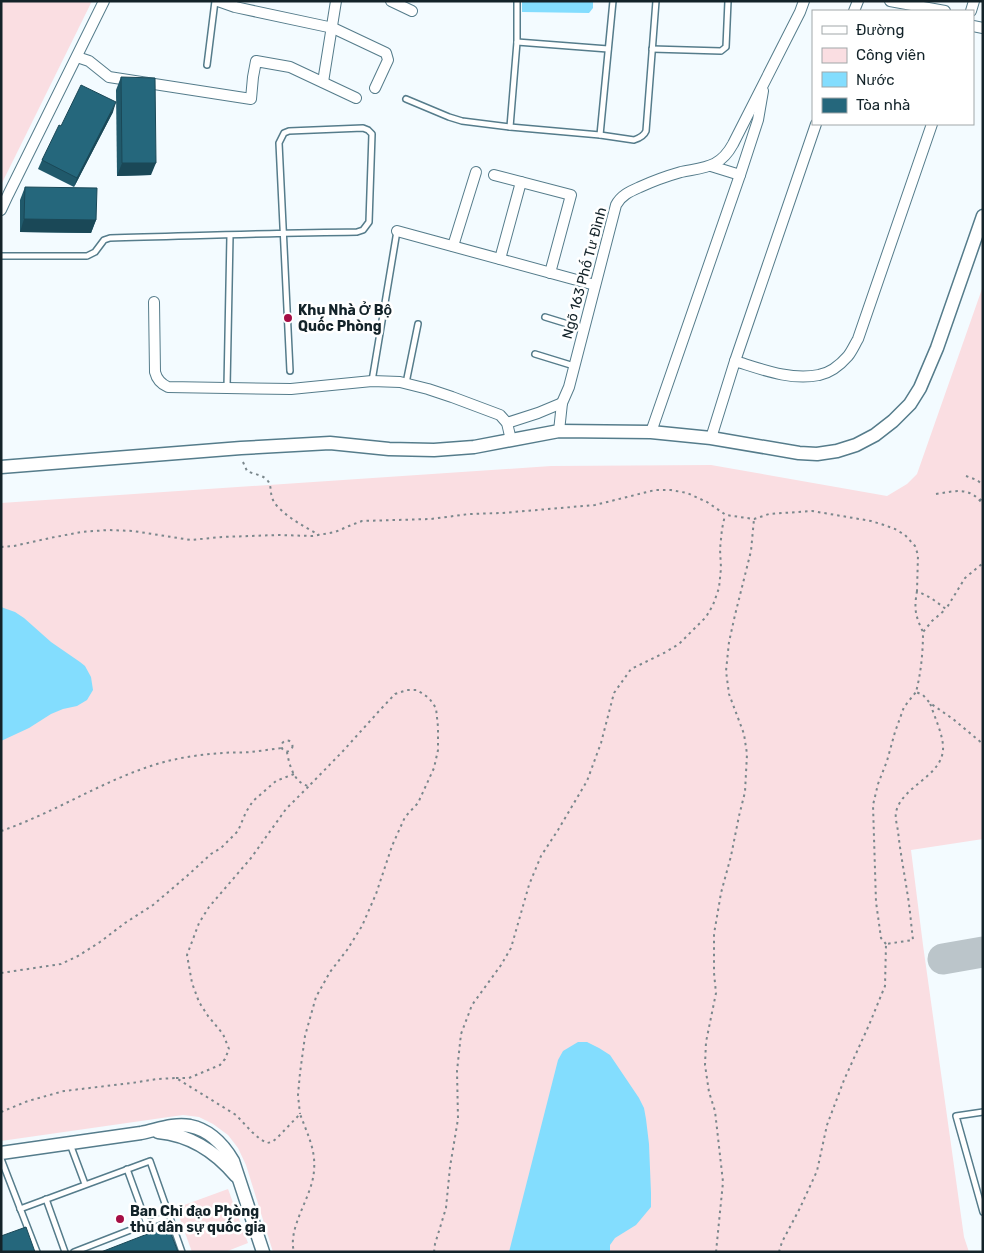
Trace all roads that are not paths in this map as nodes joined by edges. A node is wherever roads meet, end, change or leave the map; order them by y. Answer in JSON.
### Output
{"nodes":[{"id":1,"x":104,"y":1,"type":"edge"},
{"id":2,"x":216,"y":1,"type":"edge"},
{"id":3,"x":336,"y":1,"type":"edge"},
{"id":4,"x":391,"y":1,"type":"edge"},
{"id":5,"x":517,"y":1,"type":"edge"},
{"id":6,"x":613,"y":1,"type":"edge"},
{"id":7,"x":656,"y":1,"type":"edge"},
{"id":8,"x":728,"y":1,"type":"edge"},
{"id":9,"x":804,"y":1,"type":"edge"},
{"id":10,"x":890,"y":1,"type":"edge"},
{"id":11,"x":236,"y":4,"type":"edge"},
{"id":12,"x":412,"y":10,"type":"dead end"},
{"id":13,"x":939,"y":10,"type":"edge"},
{"id":14,"x":333,"y":28,"type":"junction"},
{"id":15,"x":517,"y":42,"type":"junction"},
{"id":16,"x":608,"y":49,"type":"junction"},
{"id":17,"x":652,"y":49,"type":"junction"},
{"id":18,"x":76,"y":57,"type":"junction"},
{"id":19,"x":207,"y":65,"type":"dead end"},
{"id":20,"x":765,"y":81,"type":"junction"},
{"id":21,"x":323,"y":82,"type":"junction"},
{"id":22,"x":375,"y":88,"type":"dead end"},
{"id":23,"x":356,"y":98,"type":"dead end"},
{"id":24,"x":406,"y":99,"type":"dead end"},
{"id":25,"x":816,"y":125,"type":"edge"},
{"id":26,"x":932,"y":125,"type":"edge"},
{"id":27,"x":510,"y":127,"type":"junction"},
{"id":28,"x":600,"y":135,"type":"junction"},
{"id":29,"x":711,"y":166,"type":"junction"},
{"id":30,"x":476,"y":172,"type":"dead end"},
{"id":31,"x":494,"y":175,"type":"dead end"},
{"id":32,"x":740,"y":175,"type":"junction"},
{"id":33,"x":522,"y":182,"type":"junction"},
{"id":34,"x":1,"y":210,"type":"edge"},
{"id":35,"x":983,"y":216,"type":"edge"},
{"id":36,"x":397,"y":231,"type":"joint"},
{"id":37,"x":282,"y":233,"type":"junction"},
{"id":38,"x":230,"y":236,"type":"junction"},
{"id":39,"x":453,"y":246,"type":"junction"},
{"id":40,"x":1,"y":256,"type":"edge"},
{"id":41,"x":500,"y":259,"type":"junction"},
{"id":42,"x":550,"y":273,"type":"junction"},
{"id":43,"x":595,"y":285,"type":"junction"},
{"id":44,"x":154,"y":302,"type":"dead end"},
{"id":45,"x":545,"y":317,"type":"dead end"},
{"id":46,"x":418,"y":324,"type":"dead end"},
{"id":47,"x":584,"y":329,"type":"junction"},
{"id":48,"x":535,"y":354,"type":"dead end"},
{"id":49,"x":735,"y":361,"type":"junction"},
{"id":50,"x":574,"y":366,"type":"junction"},
{"id":51,"x":290,"y":371,"type":"dead end"},
{"id":52,"x":372,"y":381,"type":"junction"},
{"id":53,"x":406,"y":383,"type":"junction"},
{"id":54,"x":227,"y":388,"type":"junction"},
{"id":55,"x":562,"y":403,"type":"junction"},
{"id":56,"x":507,"y":423,"type":"junction"},
{"id":57,"x":559,"y":431,"type":"junction"},
{"id":58,"x":651,"y":432,"type":"junction"},
{"id":59,"x":712,"y":438,"type":"junction"},
{"id":60,"x":511,"y":440,"type":"junction"},
{"id":61,"x":1,"y":463,"type":"edge"},
{"id":62,"x":1,"y":467,"type":"edge"},
{"id":63,"x":983,"y":1112,"type":"edge"},
{"id":64,"x":70,"y":1143,"type":"junction"},
{"id":65,"x":1,"y":1154,"type":"edge"},
{"id":66,"x":1,"y":1159,"type":"edge"},
{"id":67,"x":127,"y":1169,"type":"junction"},
{"id":68,"x":86,"y":1184,"type":"junction"},
{"id":69,"x":46,"y":1199,"type":"junction"},
{"id":70,"x":20,"y":1209,"type":"junction"},
{"id":71,"x":983,"y":1212,"type":"edge"},
{"id":72,"x":169,"y":1215,"type":"junction"},
{"id":73,"x":147,"y":1224,"type":"junction"},
{"id":74,"x":37,"y":1252,"type":"edge"},
{"id":75,"x":66,"y":1252,"type":"edge"},
{"id":76,"x":74,"y":1252,"type":"edge"},
{"id":77,"x":182,"y":1252,"type":"edge"},
{"id":78,"x":263,"y":1252,"type":"edge"}],
"edges":[{"from":1,"to":18,"type":"street"},
{"from":2,"to":11,"type":"street"},
{"from":2,"to":19,"type":"lane"},
{"from":3,"to":14,"type":"street"},
{"from":4,"to":12,"type":"street"},
{"from":5,"to":15,"type":"lane"},
{"from":6,"to":16,"type":"lane"},
{"from":7,"to":17,"type":"lane"},
{"from":8,"to":17,"type":"lane"},
{"from":9,"to":20,"type":"street"},
{"from":10,"to":13,"type":"street"},
{"from":11,"to":14,"type":"street"},
{"from":14,"to":21,"type":"street"},
{"from":14,"to":22,"type":"street"},
{"from":15,"to":16,"type":"lane"},
{"from":15,"to":27,"type":"lane"},
{"from":16,"to":28,"type":"lane"},
{"from":17,"to":28,"type":"lane"},
{"from":18,"to":21,"type":"street"},
{"from":18,"to":34,"type":"street"},
{"from":20,"to":29,"type":"street"},
{"from":20,"to":32,"type":"street"},
{"from":21,"to":23,"type":"street"},
{"from":24,"to":27,"type":"lane"},
{"from":25,"to":49,"type":"street"},
{"from":26,"to":49,"type":"street"},
{"from":27,"to":28,"type":"lane"},
{"from":29,"to":32,"type":"street"},
{"from":29,"to":43,"type":"street","name":"Ngõ 163 Phố Tư Đình"},
{"from":30,"to":39,"type":"street"},
{"from":31,"to":33,"type":"street"},
{"from":32,"to":58,"type":"street"},
{"from":33,"to":41,"type":"street"},
{"from":33,"to":42,"type":"street"},
{"from":35,"to":59,"type":"street"},
{"from":36,"to":39,"type":"street"},
{"from":36,"to":52,"type":"lane"},
{"from":37,"to":37,"type":"lane"},
{"from":37,"to":38,"type":"lane"},
{"from":37,"to":51,"type":"lane"},
{"from":38,"to":40,"type":"lane"},
{"from":38,"to":54,"type":"lane"},
{"from":39,"to":41,"type":"street"},
{"from":41,"to":42,"type":"street"},
{"from":42,"to":43,"type":"street"},
{"from":43,"to":47,"type":"street","name":"Ngõ 163 Phố Tư Đình"},
{"from":44,"to":54,"type":"street"},
{"from":45,"to":47,"type":"lane"},
{"from":46,"to":53,"type":"lane"},
{"from":47,"to":50,"type":"street","name":"Ngõ 163 Phố Tư Đình"},
{"from":48,"to":50,"type":"lane"},
{"from":49,"to":59,"type":"street"},
{"from":50,"to":55,"type":"street","name":"Ngõ 163 Phố Tư Đình"},
{"from":52,"to":53,"type":"street"},
{"from":52,"to":54,"type":"street"},
{"from":53,"to":56,"type":"street"},
{"from":55,"to":56,"type":"street"},
{"from":55,"to":57,"type":"street","name":"Ngõ 163 Phố Tư Đình"},
{"from":56,"to":60,"type":"street"},
{"from":57,"to":58,"type":"street"},
{"from":57,"to":60,"type":"street"},
{"from":58,"to":59,"type":"street"},
{"from":60,"to":62,"type":"street"},
{"from":61,"to":62,"type":"street"},
{"from":63,"to":71,"type":"lane"},
{"from":64,"to":65,"type":"street"},
{"from":64,"to":68,"type":"lane"},
{"from":64,"to":78,"type":"street"},
{"from":66,"to":70,"type":"lane"},
{"from":67,"to":68,"type":"lane"},
{"from":67,"to":72,"type":"lane"},
{"from":67,"to":73,"type":"lane"},
{"from":68,"to":69,"type":"lane"},
{"from":69,"to":70,"type":"lane"},
{"from":69,"to":75,"type":"lane"},
{"from":70,"to":74,"type":"lane"},
{"from":72,"to":73,"type":"lane"},
{"from":72,"to":77,"type":"lane"},
{"from":73,"to":76,"type":"lane"}]}
